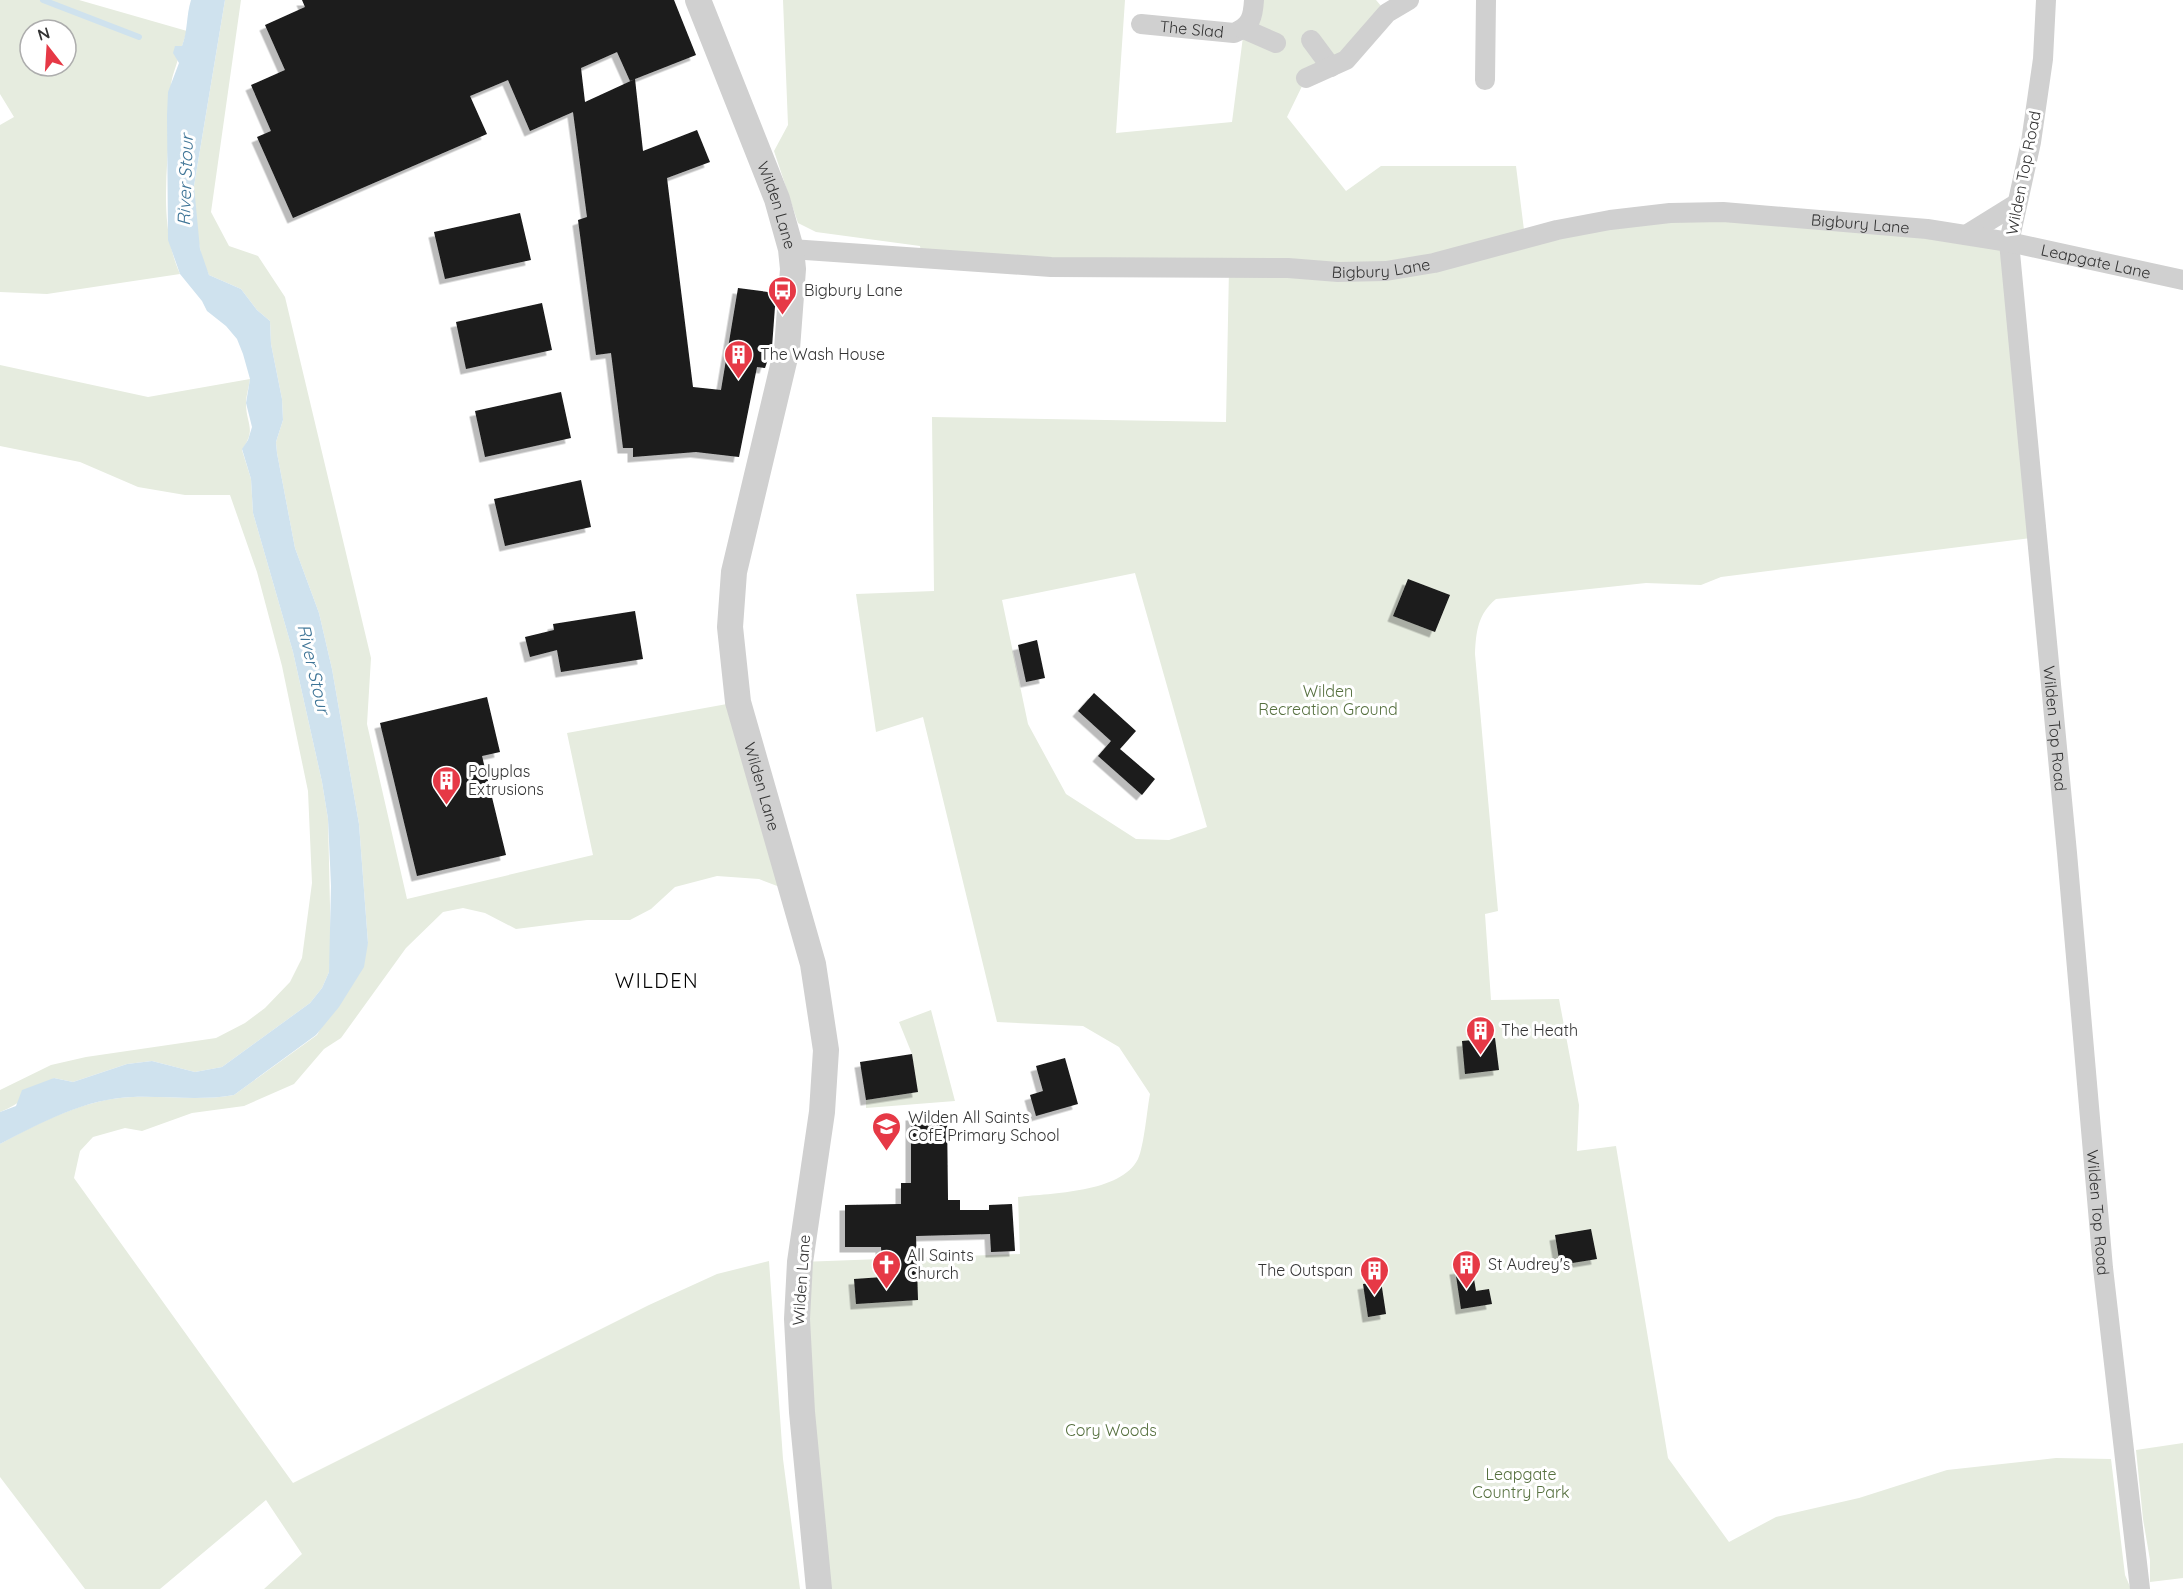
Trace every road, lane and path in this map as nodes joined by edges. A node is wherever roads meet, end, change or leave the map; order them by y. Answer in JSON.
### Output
{"nodes":[{"id":1,"x":698,"y":0,"type":"edge"},
{"id":2,"x":1254,"y":0,"type":"edge"},
{"id":3,"x":1409,"y":0,"type":"edge"},
{"id":4,"x":1486,"y":0,"type":"edge"},
{"id":5,"x":2046,"y":0,"type":"edge"},
{"id":6,"x":1382,"y":7,"type":"edge"},
{"id":7,"x":1141,"y":24,"type":"dead end"},
{"id":8,"x":1245,"y":29,"type":"junction"},
{"id":9,"x":1311,"y":40,"type":"dead end"},
{"id":10,"x":1276,"y":43,"type":"dead end"},
{"id":11,"x":1331,"y":67,"type":"junction"},
{"id":12,"x":1306,"y":78,"type":"dead end"},
{"id":13,"x":1485,"y":80,"type":"dead end"},
{"id":14,"x":2016,"y":204,"type":"junction"},
{"id":15,"x":1966,"y":235,"type":"junction"},
{"id":16,"x":2009,"y":242,"type":"junction"},
{"id":17,"x":791,"y":249,"type":"junction"},
{"id":18,"x":2183,"y":280,"type":"edge"},
{"id":19,"x":2139,"y":1580,"type":"edge"},
{"id":20,"x":819,"y":1589,"type":"edge"}],
"edges":[{"from":1,"to":17,"type":"street","name":"Wilden Lane"},
{"from":2,"to":8,"type":"street","name":"The Slad"},
{"from":3,"to":6,"type":"street"},
{"from":4,"to":13,"type":"street"},
{"from":5,"to":14,"type":"street","name":"Wilden Top Road"},
{"from":6,"to":11,"type":"street"},
{"from":7,"to":8,"type":"street","name":"The Slad"},
{"from":8,"to":10,"type":"street"},
{"from":9,"to":11,"type":"street"},
{"from":11,"to":12,"type":"street"},
{"from":14,"to":15,"type":"street"},
{"from":14,"to":16,"type":"street","name":"Wilden Top Road"},
{"from":15,"to":16,"type":"street","name":"Bigbury Lane"},
{"from":15,"to":17,"type":"street","name":"Bigbury Lane"},
{"from":16,"to":18,"type":"street","name":"Leapgate Lane"},
{"from":16,"to":19,"type":"street","name":"Wilden Top Road"},
{"from":17,"to":20,"type":"street","name":"Wilden Lane"}]}
